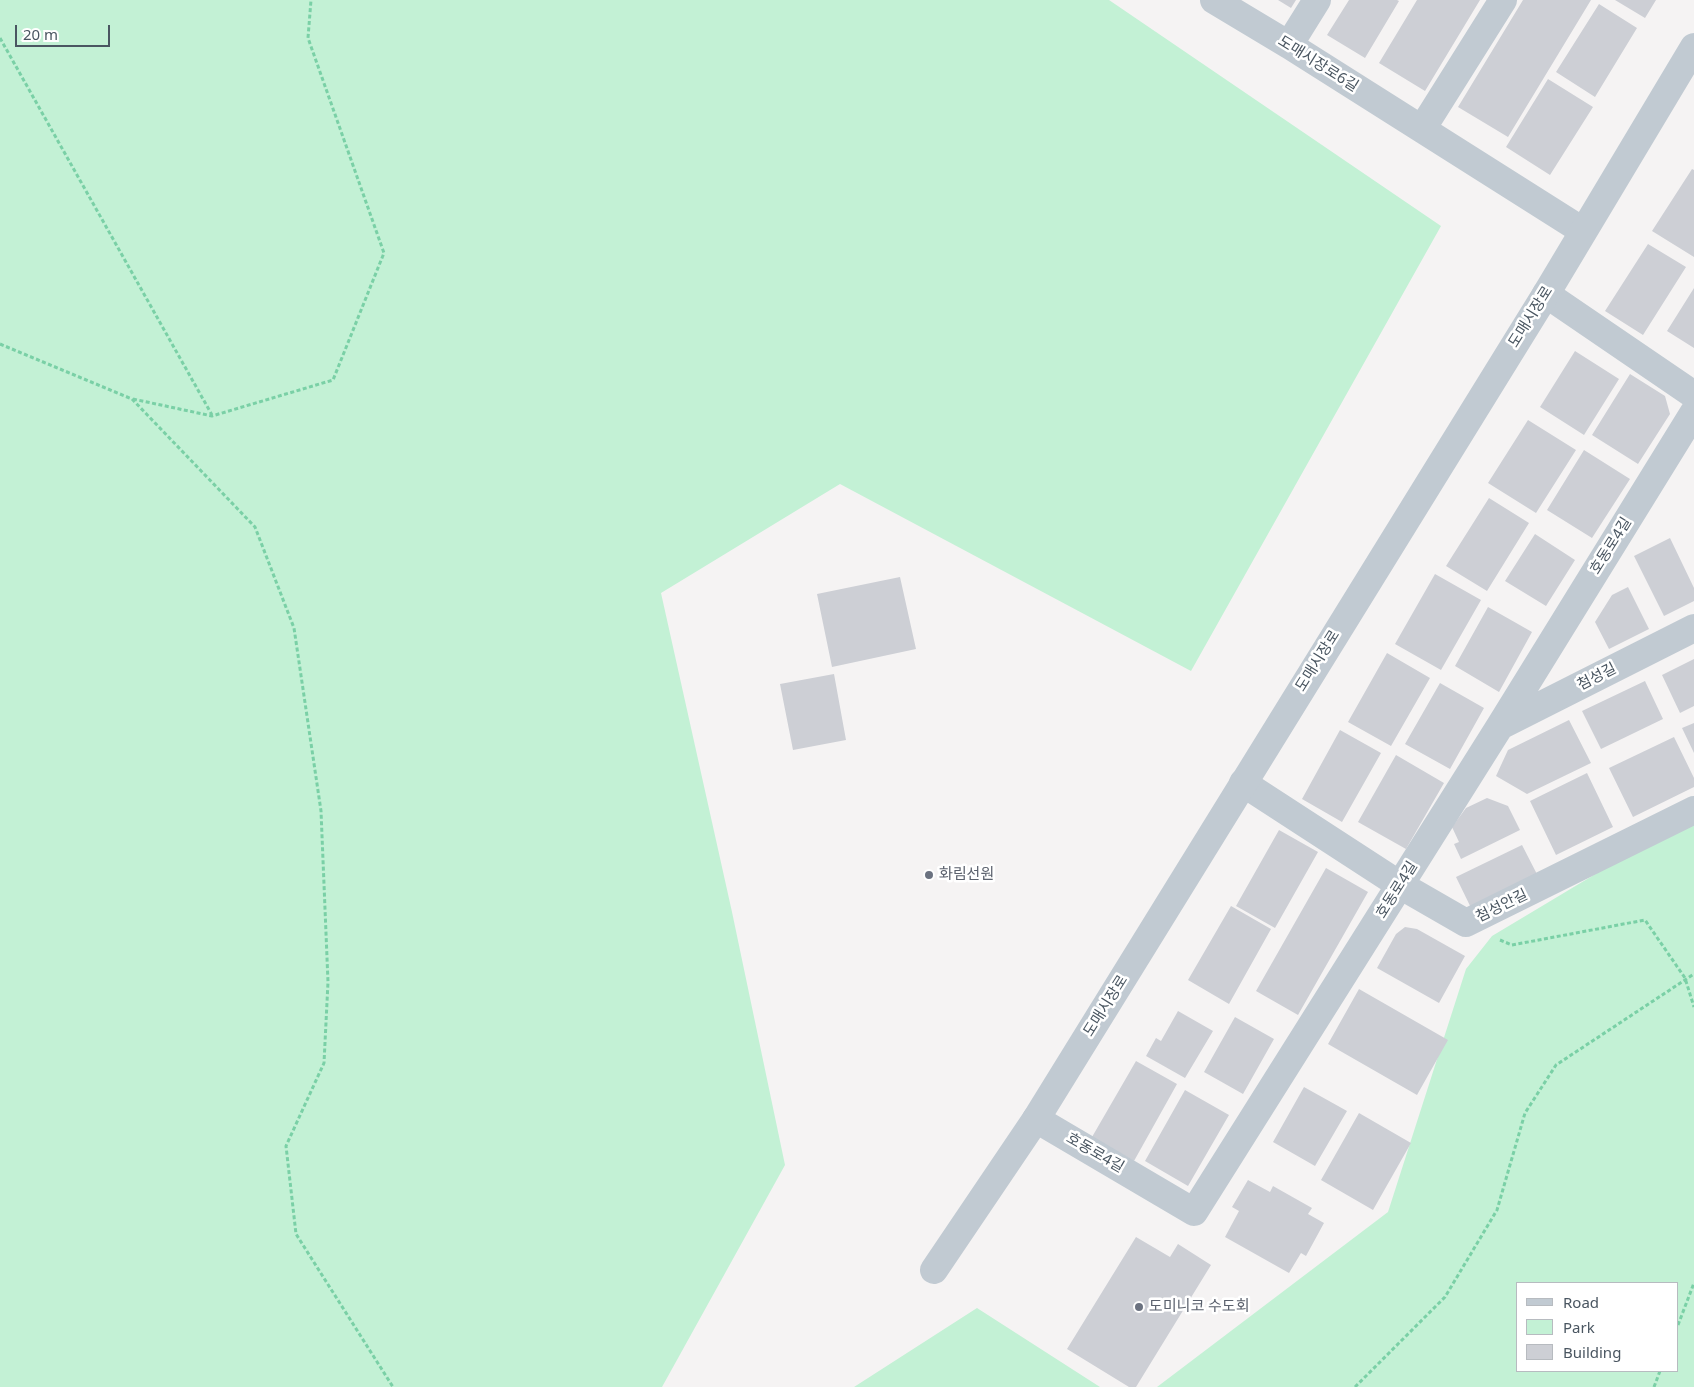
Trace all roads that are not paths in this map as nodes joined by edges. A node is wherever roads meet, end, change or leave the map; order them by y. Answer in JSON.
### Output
{"nodes":[{"id":1,"x":1214,"y":0,"type":"edge"},
{"id":2,"x":1317,"y":0,"type":"edge"},
{"id":3,"x":1503,"y":0,"type":"edge"},
{"id":4,"x":1289,"y":45,"type":"junction"},
{"id":5,"x":1694,"y":47,"type":"edge"},
{"id":6,"x":1422,"y":130,"type":"junction"},
{"id":7,"x":1583,"y":231,"type":"junction"},
{"id":8,"x":1546,"y":294,"type":"junction"},
{"id":9,"x":1694,"y":395,"type":"edge"},
{"id":10,"x":1694,"y":412,"type":"edge"},
{"id":11,"x":1694,"y":447,"type":"edge"},
{"id":12,"x":1662,"y":463,"type":"junction"},
{"id":13,"x":1694,"y":628,"type":"edge"},
{"id":14,"x":1500,"y":726,"type":"junction"},
{"id":15,"x":1242,"y":783,"type":"junction"},
{"id":16,"x":1694,"y":810,"type":"edge"},
{"id":17,"x":1400,"y":885,"type":"junction"},
{"id":18,"x":1036,"y":1119,"type":"junction"},
{"id":19,"x":934,"y":1270,"type":"dead end"}],
"edges":[{"from":1,"to":4,"type":"street","name":"도매시장로6길"},
{"from":2,"to":4,"type":"street"},
{"from":3,"to":6,"type":"street"},
{"from":4,"to":6,"type":"street","name":"도매시장로6길"},
{"from":5,"to":7,"type":"street","name":"도매시장로"},
{"from":6,"to":7,"type":"street","name":"도매시장로6길"},
{"from":7,"to":8,"type":"street","name":"도매시장로"},
{"from":8,"to":9,"type":"street"},
{"from":8,"to":15,"type":"street","name":"도매시장로"},
{"from":10,"to":12,"type":"street","name":"호동로4길"},
{"from":11,"to":12,"type":"street"},
{"from":12,"to":14,"type":"street","name":"호동로4길"},
{"from":13,"to":14,"type":"street","name":"첨성길"},
{"from":14,"to":17,"type":"street","name":"호동로4길"},
{"from":15,"to":17,"type":"street","name":"첨성안길"},
{"from":15,"to":18,"type":"street","name":"도매시장로"},
{"from":16,"to":17,"type":"street","name":"첨성안길"},
{"from":17,"to":18,"type":"street","name":"호동로4길"},
{"from":18,"to":19,"type":"street","name":"도매시장로"}]}
